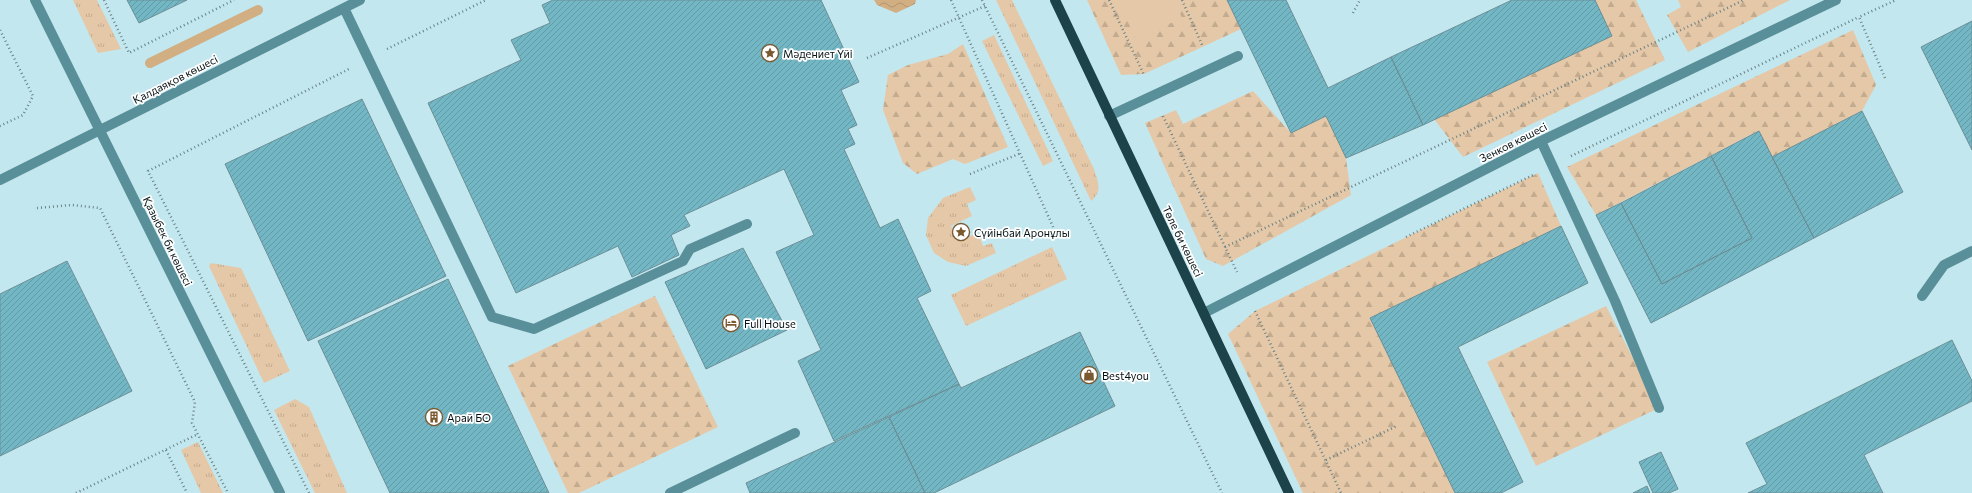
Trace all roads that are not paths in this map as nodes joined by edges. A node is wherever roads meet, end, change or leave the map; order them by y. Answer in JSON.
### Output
{"nodes":[{"id":1,"x":35,"y":0,"type":"edge"},
{"id":2,"x":360,"y":0,"type":"edge"},
{"id":3,"x":1055,"y":0,"type":"edge"},
{"id":4,"x":1836,"y":0,"type":"edge"},
{"id":5,"x":344,"y":8,"type":"junction"},
{"id":6,"x":1238,"y":56,"type":"dead end"},
{"id":7,"x":1109,"y":116,"type":"junction"},
{"id":8,"x":100,"y":131,"type":"junction"},
{"id":9,"x":1541,"y":141,"type":"junction"},
{"id":10,"x":0,"y":180,"type":"edge"},
{"id":11,"x":747,"y":224,"type":"dead end"},
{"id":12,"x":1972,"y":251,"type":"edge"},
{"id":13,"x":1922,"y":296,"type":"dead end"},
{"id":14,"x":1204,"y":313,"type":"junction"},
{"id":15,"x":1659,"y":408,"type":"dead end"},
{"id":16,"x":795,"y":433,"type":"dead end"},
{"id":17,"x":280,"y":493,"type":"edge"},
{"id":18,"x":670,"y":493,"type":"edge"},
{"id":19,"x":1289,"y":493,"type":"edge"}],
"edges":[{"from":1,"to":8,"type":"street","name":"Қазыбек би көшесі"},
{"from":2,"to":5,"type":"street","name":"Қалдаяқов көшесі"},
{"from":3,"to":7,"type":"main road","name":"Төле би көшесі"},
{"from":4,"to":9,"type":"street","name":"Зенков көшесі"},
{"from":5,"to":8,"type":"street","name":"Қалдаяқов көшесі"},
{"from":5,"to":11,"type":"street"},
{"from":6,"to":7,"type":"street"},
{"from":7,"to":14,"type":"main road","name":"Төле би көшесі"},
{"from":8,"to":10,"type":"street","name":"Қалдаяқов көшесі"},
{"from":8,"to":17,"type":"street","name":"Қазыбек би көшесі"},
{"from":9,"to":14,"type":"street","name":"Зенков көшесі"},
{"from":9,"to":15,"type":"street"},
{"from":12,"to":13,"type":"street"},
{"from":14,"to":19,"type":"main road","name":"Төле би көшесі"},
{"from":16,"to":18,"type":"street"}]}
